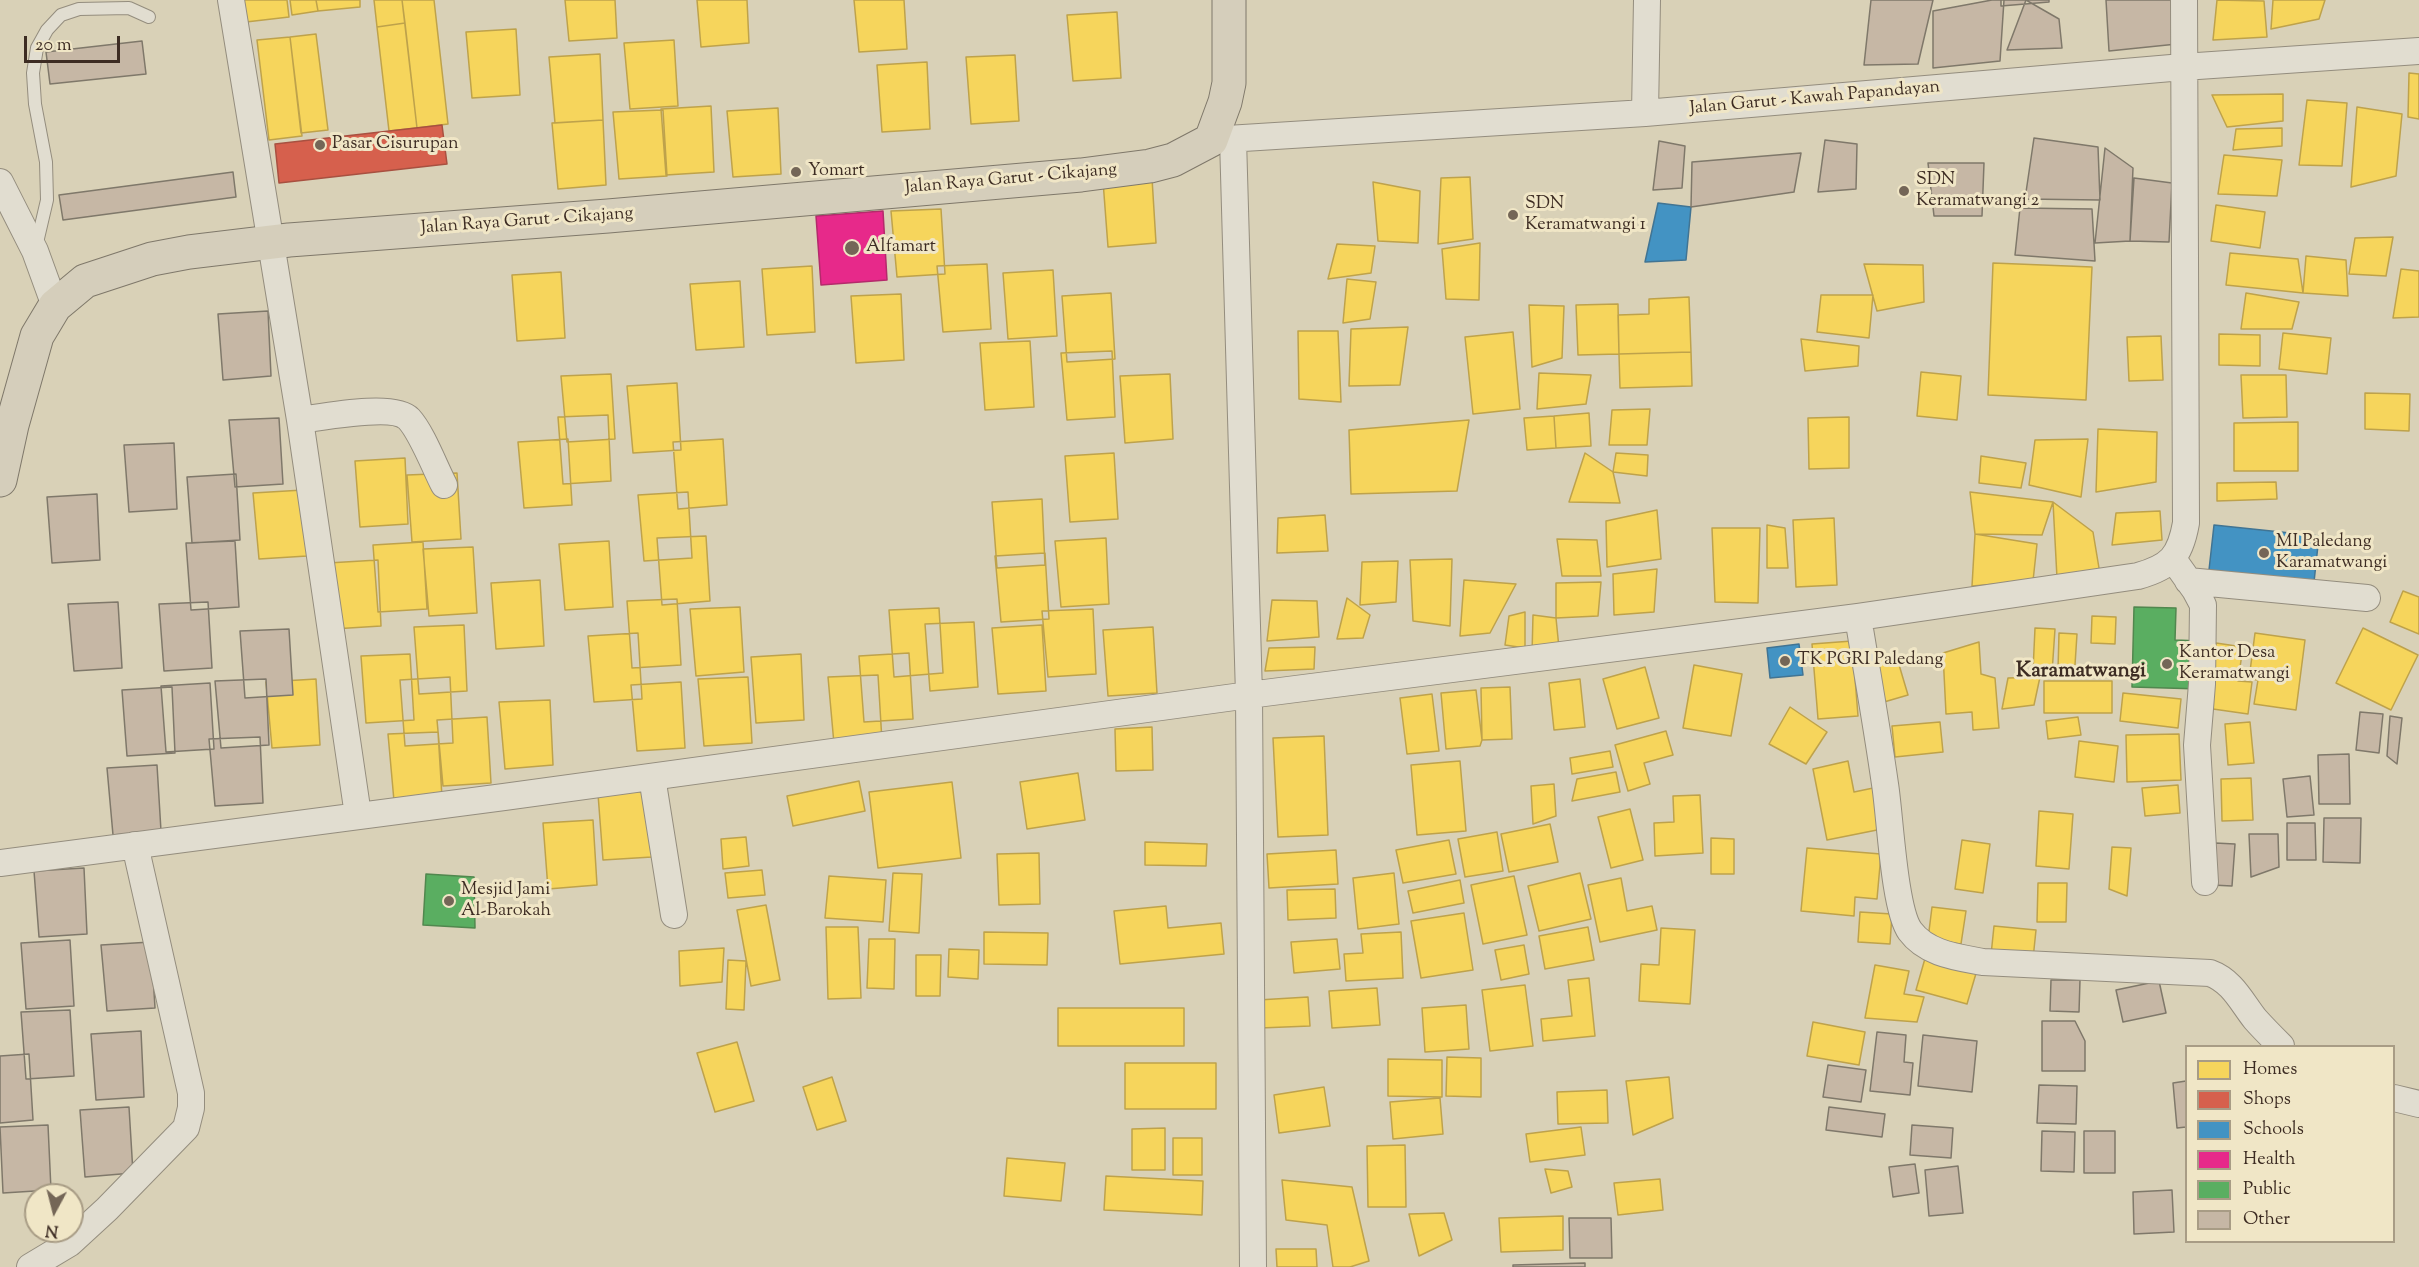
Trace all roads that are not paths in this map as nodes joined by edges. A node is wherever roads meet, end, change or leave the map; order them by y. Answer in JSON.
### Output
{"nodes":[{"id":1,"x":231,"y":0,"type":"edge"},
{"id":2,"x":1229,"y":0,"type":"edge"},
{"id":3,"x":1647,"y":0,"type":"edge"},
{"id":4,"x":2184,"y":0,"type":"edge"},
{"id":5,"x":149,"y":17,"type":"dead end"},
{"id":6,"x":2419,"y":51,"type":"edge"},
{"id":7,"x":2183,"y":67,"type":"junction"},
{"id":8,"x":1645,"y":113,"type":"junction"},
{"id":9,"x":1212,"y":143,"type":"junction"},
{"id":10,"x":0,"y":182,"type":"edge"},
{"id":11,"x":272,"y":243,"type":"junction"},
{"id":12,"x":35,"y":251,"type":"junction"},
{"id":13,"x":55,"y":306,"type":"junction"},
{"id":14,"x":300,"y":420,"type":"junction"},
{"id":15,"x":0,"y":480,"type":"edge"},
{"id":16,"x":444,"y":485,"type":"dead end"},
{"id":17,"x":2173,"y":560,"type":"junction"},
{"id":18,"x":2188,"y":581,"type":"junction"},
{"id":19,"x":2367,"y":598,"type":"dead end"},
{"id":20,"x":1858,"y":617,"type":"junction"},
{"id":21,"x":1249,"y":695,"type":"junction"},
{"id":22,"x":652,"y":777,"type":"junction"},
{"id":23,"x":358,"y":815,"type":"junction"},
{"id":24,"x":135,"y":845,"type":"junction"},
{"id":25,"x":0,"y":863,"type":"edge"},
{"id":26,"x":2205,"y":882,"type":"dead end"},
{"id":27,"x":674,"y":915,"type":"dead end"},
{"id":28,"x":2279,"y":1045,"type":"edge"},
{"id":29,"x":2395,"y":1098,"type":"edge"},
{"id":30,"x":2419,"y":1104,"type":"edge"},
{"id":31,"x":30,"y":1267,"type":"edge"},
{"id":32,"x":1253,"y":1267,"type":"edge"}],
"edges":[{"from":1,"to":11,"type":"street"},
{"from":2,"to":9,"type":"main road"},
{"from":3,"to":8,"type":"street"},
{"from":4,"to":7,"type":"street"},
{"from":5,"to":12,"type":"lane"},
{"from":6,"to":7,"type":"street","name":"Jalan Garut - Kawah Papandayan"},
{"from":7,"to":8,"type":"street","name":"Jalan Garut - Kawah Papandayan"},
{"from":7,"to":17,"type":"street"},
{"from":8,"to":9,"type":"street","name":"Jalan Garut - Kawah Papandayan"},
{"from":9,"to":11,"type":"main road","name":"Jalan Raya Garut - Cikajang"},
{"from":9,"to":21,"type":"street"},
{"from":10,"to":12,"type":"street"},
{"from":11,"to":13,"type":"main road","name":"Jalan Raya Garut - Cikajang"},
{"from":11,"to":14,"type":"street"},
{"from":12,"to":13,"type":"street"},
{"from":13,"to":15,"type":"main road","name":"Jalan Raya Garut - Cikajang"},
{"from":14,"to":16,"type":"street"},
{"from":14,"to":23,"type":"street"},
{"from":17,"to":18,"type":"street"},
{"from":17,"to":20,"type":"street"},
{"from":18,"to":19,"type":"street"},
{"from":18,"to":26,"type":"street"},
{"from":20,"to":21,"type":"street"},
{"from":20,"to":28,"type":"street"},
{"from":21,"to":22,"type":"street"},
{"from":21,"to":32,"type":"street"},
{"from":22,"to":23,"type":"street"},
{"from":22,"to":27,"type":"street"},
{"from":23,"to":24,"type":"street"},
{"from":24,"to":25,"type":"street"},
{"from":24,"to":31,"type":"street"},
{"from":29,"to":30,"type":"street"}]}
